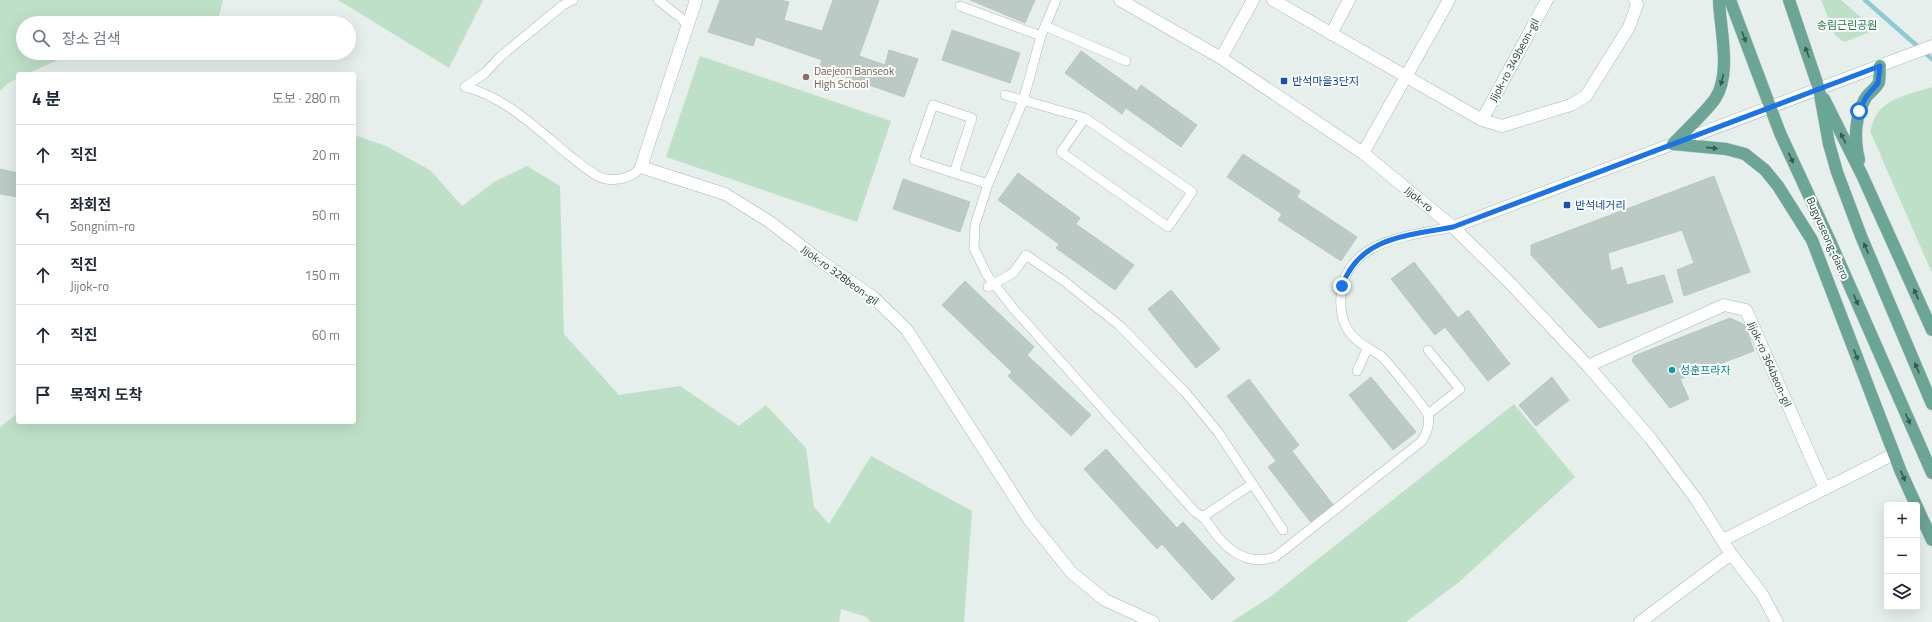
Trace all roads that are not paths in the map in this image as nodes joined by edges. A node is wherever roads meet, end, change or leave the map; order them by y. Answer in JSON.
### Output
{"nodes":[{"id":1,"x":573,"y":0,"type":"edge"},
{"id":2,"x":658,"y":0,"type":"edge"},
{"id":3,"x":696,"y":0,"type":"edge"},
{"id":4,"x":1056,"y":0,"type":"edge"},
{"id":5,"x":1120,"y":0,"type":"edge"},
{"id":6,"x":1253,"y":0,"type":"edge"},
{"id":7,"x":1273,"y":0,"type":"edge"},
{"id":8,"x":1350,"y":0,"type":"edge"},
{"id":9,"x":1450,"y":0,"type":"edge"},
{"id":10,"x":1547,"y":0,"type":"edge"},
{"id":11,"x":1635,"y":0,"type":"edge"},
{"id":12,"x":1719,"y":0,"type":"edge"},
{"id":13,"x":1730,"y":0,"type":"edge"},
{"id":14,"x":1789,"y":0,"type":"edge"},
{"id":15,"x":960,"y":6,"type":"dead end"},
{"id":16,"x":688,"y":26,"type":"junction"},
{"id":17,"x":1045,"y":26,"type":"junction"},
{"id":18,"x":1331,"y":34,"type":"junction"},
{"id":19,"x":1041,"y":36,"type":"junction"},
{"id":20,"x":1932,"y":46,"type":"edge"},
{"id":21,"x":1221,"y":58,"type":"junction"},
{"id":22,"x":1126,"y":61,"type":"dead end"},
{"id":23,"x":1880,"y":66,"type":"junction"},
{"id":24,"x":1406,"y":77,"type":"junction"},
{"id":25,"x":1819,"y":89,"type":"junction"},
{"id":26,"x":1005,"y":95,"type":"dead end"},
{"id":27,"x":1023,"y":101,"type":"junction"},
{"id":28,"x":1771,"y":107,"type":"junction"},
{"id":29,"x":1085,"y":118,"type":"junction"},
{"id":30,"x":1482,"y":120,"type":"junction"},
{"id":31,"x":1673,"y":144,"type":"junction"},
{"id":32,"x":1363,"y":153,"type":"junction"},
{"id":33,"x":641,"y":167,"type":"junction"},
{"id":34,"x":954,"y":173,"type":"junction"},
{"id":35,"x":1862,"y":175,"type":"junction"},
{"id":36,"x":988,"y":184,"type":"junction"},
{"id":37,"x":1805,"y":188,"type":"junction"},
{"id":38,"x":1453,"y":227,"type":"junction"},
{"id":39,"x":1812,"y":240,"type":"junction"},
{"id":40,"x":990,"y":285,"type":"junction"},
{"id":41,"x":1932,"y":330,"type":"edge"},
{"id":42,"x":1367,"y":349,"type":"junction"},
{"id":43,"x":1428,"y":350,"type":"dead end"},
{"id":44,"x":1588,"y":366,"type":"junction"},
{"id":45,"x":1357,"y":372,"type":"dead end"},
{"id":46,"x":1932,"y":404,"type":"edge"},
{"id":47,"x":1428,"y":414,"type":"junction"},
{"id":48,"x":1894,"y":454,"type":"junction"},
{"id":49,"x":1932,"y":473,"type":"edge"},
{"id":50,"x":1252,"y":484,"type":"junction"},
{"id":51,"x":1825,"y":489,"type":"junction"},
{"id":52,"x":1915,"y":502,"type":"edge"},
{"id":53,"x":1920,"y":513,"type":"edge"},
{"id":54,"x":1204,"y":516,"type":"junction"},
{"id":55,"x":1283,"y":530,"type":"dead end"},
{"id":56,"x":1723,"y":540,"type":"junction"},
{"id":57,"x":1932,"y":540,"type":"edge"},
{"id":58,"x":1731,"y":554,"type":"junction"},
{"id":59,"x":1153,"y":622,"type":"edge"},
{"id":60,"x":1640,"y":622,"type":"edge"},
{"id":61,"x":1777,"y":622,"type":"edge"}],
"edges":[{"from":1,"to":33,"type":"lane"},
{"from":2,"to":16,"type":"lane"},
{"from":3,"to":16,"type":"street"},
{"from":4,"to":17,"type":"lane"},
{"from":5,"to":21,"type":"street","name":"Jijok-ro"},
{"from":6,"to":21,"type":"street"},
{"from":7,"to":18,"type":"street"},
{"from":8,"to":18,"type":"street"},
{"from":9,"to":24,"type":"street"},
{"from":10,"to":30,"type":"street","name":"Jijok-ro 349beon-gil"},
{"from":11,"to":30,"type":"street"},
{"from":12,"to":31,"type":"main road","one_way":true},
{"from":13,"to":28,"type":"main road","name":"Bugyuseong-daero","one_way":true},
{"from":25,"to":14,"type":"main road","one_way":true},
{"from":15,"to":19,"type":"lane"},
{"from":16,"to":33,"type":"street"},
{"from":17,"to":19,"type":"lane"},
{"from":17,"to":22,"type":"lane"},
{"from":18,"to":24,"type":"street"},
{"from":19,"to":27,"type":"lane"},
{"from":20,"to":23,"type":"street"},
{"from":21,"to":32,"type":"street","name":"Jijok-ro"},
{"from":23,"to":25,"type":"street"},
{"from":23,"to":35,"type":"main road"},
{"from":24,"to":30,"type":"street"},
{"from":24,"to":32,"type":"street"},
{"from":25,"to":28,"type":"street"},
{"from":35,"to":25,"type":"main road","one_way":true},
{"from":46,"to":25,"type":"main road","one_way":true},
{"from":26,"to":27,"type":"lane"},
{"from":27,"to":29,"type":"lane"},
{"from":27,"to":36,"type":"lane"},
{"from":28,"to":31,"type":"street"},
{"from":28,"to":37,"type":"main road","name":"Bugyuseong-daero","one_way":true},
{"from":29,"to":29,"type":"lane"},
{"from":31,"to":38,"type":"street"},
{"from":31,"to":39,"type":"main road","one_way":true},
{"from":32,"to":38,"type":"street","name":"Jijok-ro"},
{"from":33,"to":59,"type":"street","name":"Jijok-ro 328beon-gil"},
{"from":34,"to":34,"type":"lane"},
{"from":34,"to":36,"type":"lane"},
{"from":41,"to":35,"type":"main road","one_way":true},
{"from":36,"to":40,"type":"lane"},
{"from":37,"to":39,"type":"main road"},
{"from":37,"to":49,"type":"main road","name":"Bugyuseong-daero","one_way":true},
{"from":38,"to":42,"type":"lane"},
{"from":38,"to":44,"type":"street"},
{"from":39,"to":48,"type":"main road","one_way":true},
{"from":40,"to":50,"type":"lane"},
{"from":40,"to":54,"type":"lane"},
{"from":42,"to":45,"type":"lane"},
{"from":42,"to":47,"type":"lane"},
{"from":43,"to":47,"type":"lane"},
{"from":44,"to":51,"type":"street","name":"Jijok-ro 364beon-gil"},
{"from":44,"to":56,"type":"street"},
{"from":47,"to":54,"type":"lane"},
{"from":48,"to":51,"type":"street"},
{"from":48,"to":52,"type":"main road","one_way":true},
{"from":50,"to":54,"type":"lane"},
{"from":50,"to":55,"type":"lane"},
{"from":51,"to":56,"type":"street"},
{"from":53,"to":57,"type":"main road"},
{"from":56,"to":58,"type":"street"},
{"from":58,"to":60,"type":"street"},
{"from":58,"to":61,"type":"street"}]}
